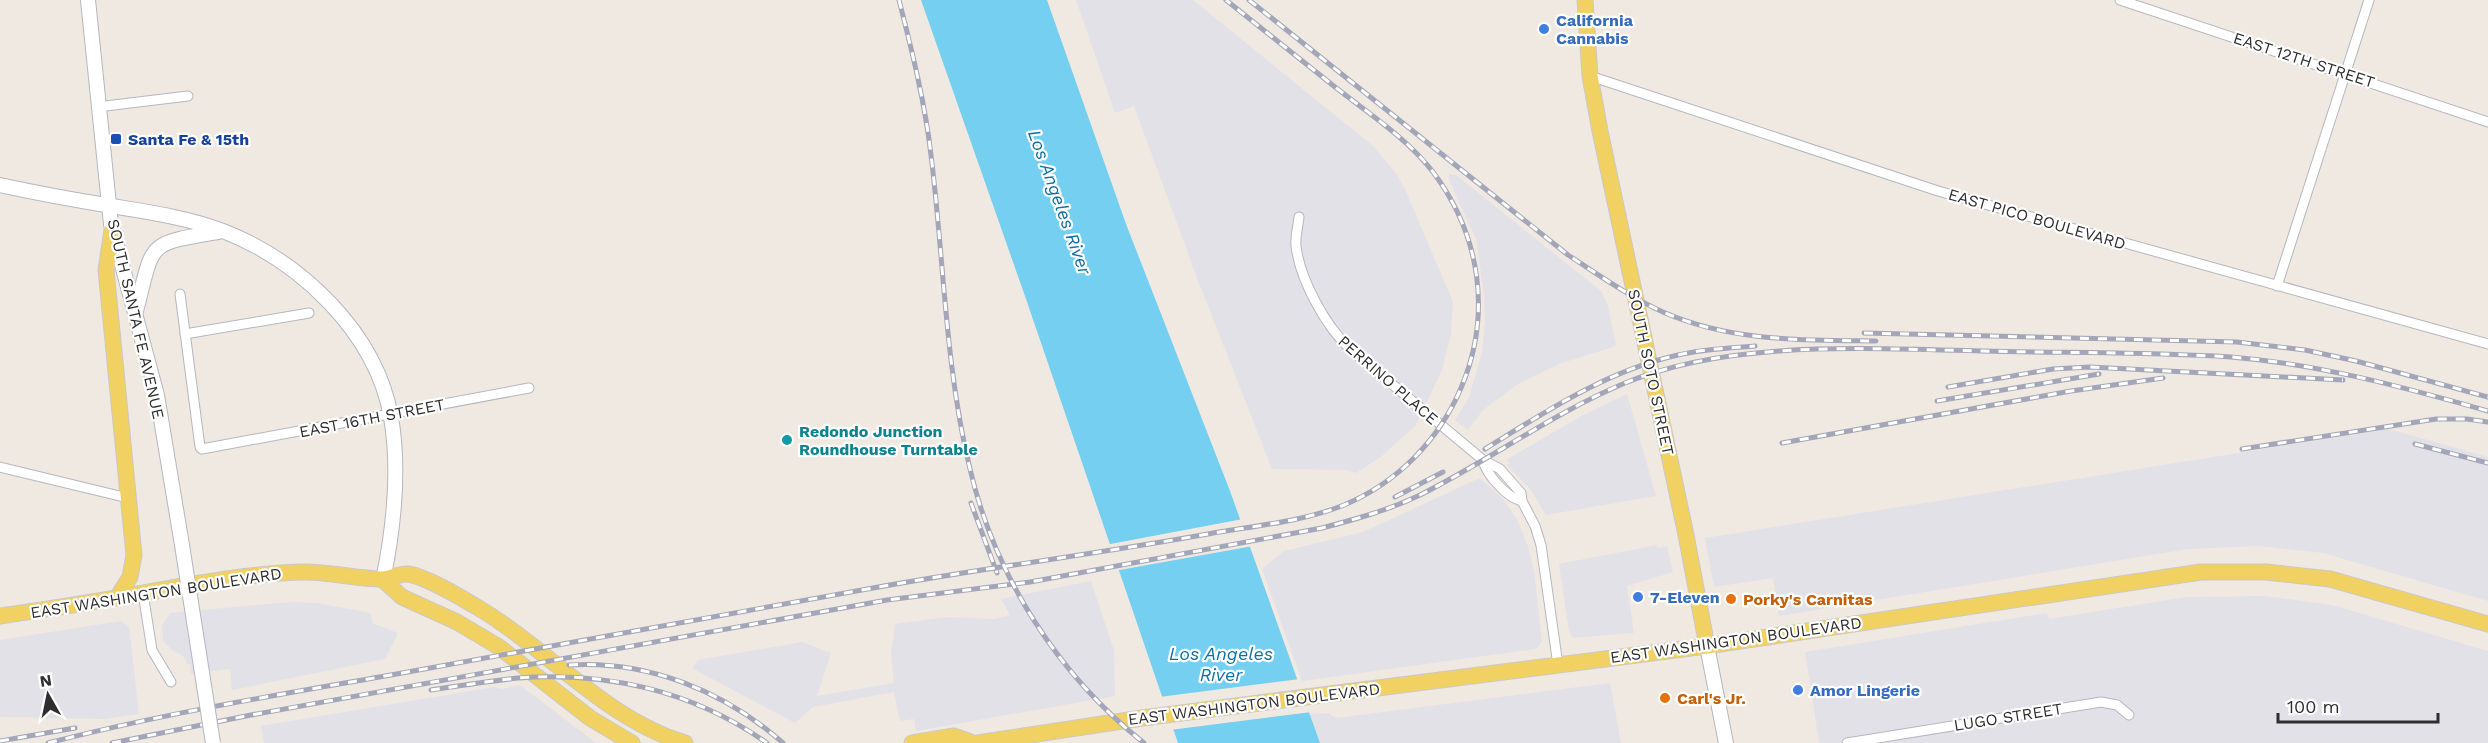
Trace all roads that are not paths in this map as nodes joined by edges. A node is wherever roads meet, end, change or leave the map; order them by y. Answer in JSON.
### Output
{"nodes":[{"id":1,"x":88,"y":0,"type":"edge"},
{"id":2,"x":1585,"y":0,"type":"edge"},
{"id":3,"x":2120,"y":0,"type":"edge"},
{"id":4,"x":2369,"y":0,"type":"edge"},
{"id":5,"x":2344,"y":73,"type":"junction"},
{"id":6,"x":1590,"y":76,"type":"junction"},
{"id":7,"x":188,"y":96,"type":"dead end"},
{"id":8,"x":97,"y":107,"type":"junction"},
{"id":9,"x":2488,"y":122,"type":"edge"},
{"id":10,"x":0,"y":185,"type":"edge"},
{"id":11,"x":110,"y":206,"type":"junction"},
{"id":12,"x":1299,"y":218,"type":"dead end"},
{"id":13,"x":112,"y":230,"type":"junction"},
{"id":14,"x":223,"y":231,"type":"junction"},
{"id":15,"x":2277,"y":286,"type":"junction"},
{"id":16,"x":180,"y":294,"type":"dead end"},
{"id":17,"x":135,"y":313,"type":"junction"},
{"id":18,"x":309,"y":313,"type":"dead end"},
{"id":19,"x":185,"y":334,"type":"junction"},
{"id":20,"x":2488,"y":344,"type":"edge"},
{"id":21,"x":529,"y":388,"type":"dead end"},
{"id":22,"x":390,"y":414,"type":"junction"},
{"id":23,"x":0,"y":467,"type":"edge"},
{"id":24,"x":128,"y":498,"type":"junction"},
{"id":25,"x":383,"y":580,"type":"junction"},
{"id":26,"x":143,"y":593,"type":"junction"},
{"id":27,"x":117,"y":598,"type":"junction"},
{"id":28,"x":0,"y":616,"type":"edge"},
{"id":29,"x":2488,"y":624,"type":"edge"},
{"id":30,"x":1707,"y":646,"type":"junction"},
{"id":31,"x":1558,"y":665,"type":"junction"},
{"id":32,"x":171,"y":682,"type":"dead end"},
{"id":33,"x":2129,"y":715,"type":"dead end"},
{"id":34,"x":606,"y":728,"type":"junction"},
{"id":35,"x":680,"y":742,"type":"edge"},
{"id":36,"x":213,"y":743,"type":"edge"},
{"id":37,"x":616,"y":743,"type":"edge"},
{"id":38,"x":632,"y":743,"type":"edge"},
{"id":39,"x":912,"y":743,"type":"edge"},
{"id":40,"x":973,"y":743,"type":"edge"},
{"id":41,"x":978,"y":743,"type":"edge"},
{"id":42,"x":1726,"y":743,"type":"edge"},
{"id":43,"x":1847,"y":743,"type":"edge"}],
"edges":[{"from":1,"to":8,"type":"main road","name":"SOUTH SANTA FE AVENUE"},
{"from":2,"to":6,"type":"main road","name":"SOUTH SOTO STREET"},
{"from":3,"to":5,"type":"street","name":"EAST 12TH STREET"},
{"from":4,"to":5,"type":"street"},
{"from":5,"to":9,"type":"street","name":"EAST 12TH STREET"},
{"from":5,"to":15,"type":"street"},
{"from":6,"to":15,"type":"street","name":"EAST PICO BOULEVARD"},
{"from":6,"to":30,"type":"main road","name":"SOUTH SOTO STREET"},
{"from":7,"to":8,"type":"street"},
{"from":8,"to":11,"type":"main road","name":"SOUTH SANTA FE AVENUE"},
{"from":10,"to":11,"type":"main road"},
{"from":11,"to":13,"type":"main road","name":"SOUTH SANTA FE AVENUE"},
{"from":11,"to":14,"type":"main road"},
{"from":12,"to":31,"type":"street","name":"PERRINO PLACE"},
{"from":13,"to":17,"type":"main road","name":"SOUTH SANTA FE AVENUE"},
{"from":13,"to":24,"type":"main road"},
{"from":14,"to":17,"type":"main road"},
{"from":14,"to":22,"type":"main road"},
{"from":15,"to":20,"type":"street","name":"EAST PICO BOULEVARD"},
{"from":16,"to":19,"type":"street"},
{"from":17,"to":36,"type":"main road","name":"SOUTH SANTA FE AVENUE","bridge":true},
{"from":18,"to":19,"type":"street"},
{"from":19,"to":22,"type":"street","name":"EAST 16TH STREET"},
{"from":21,"to":22,"type":"street","name":"EAST 16TH STREET"},
{"from":22,"to":25,"type":"main road"},
{"from":23,"to":24,"type":"street"},
{"from":24,"to":27,"type":"main road"},
{"from":25,"to":26,"type":"main road","name":"EAST WASHINGTON BOULEVARD"},
{"from":25,"to":34,"type":"main road"},
{"from":25,"to":35,"type":"main road","name":"EAST WASHINGTON BOULEVARD"},
{"from":26,"to":27,"type":"main road","name":"EAST WASHINGTON BOULEVARD"},
{"from":26,"to":32,"type":"street"},
{"from":27,"to":28,"type":"main road","name":"EAST WASHINGTON BOULEVARD"},
{"from":29,"to":30,"type":"main road","name":"EAST WASHINGTON BOULEVARD"},
{"from":30,"to":31,"type":"main road","name":"EAST WASHINGTON BOULEVARD"},
{"from":30,"to":42,"type":"main road","name":"SOUTH SOTO STREET"},
{"from":31,"to":41,"type":"main road","name":"EAST WASHINGTON BOULEVARD"},
{"from":33,"to":43,"type":"street","name":"LUGO STREET"},
{"from":34,"to":37,"type":"main road"},
{"from":34,"to":38,"type":"main road"},
{"from":39,"to":40,"type":"main road"}]}
